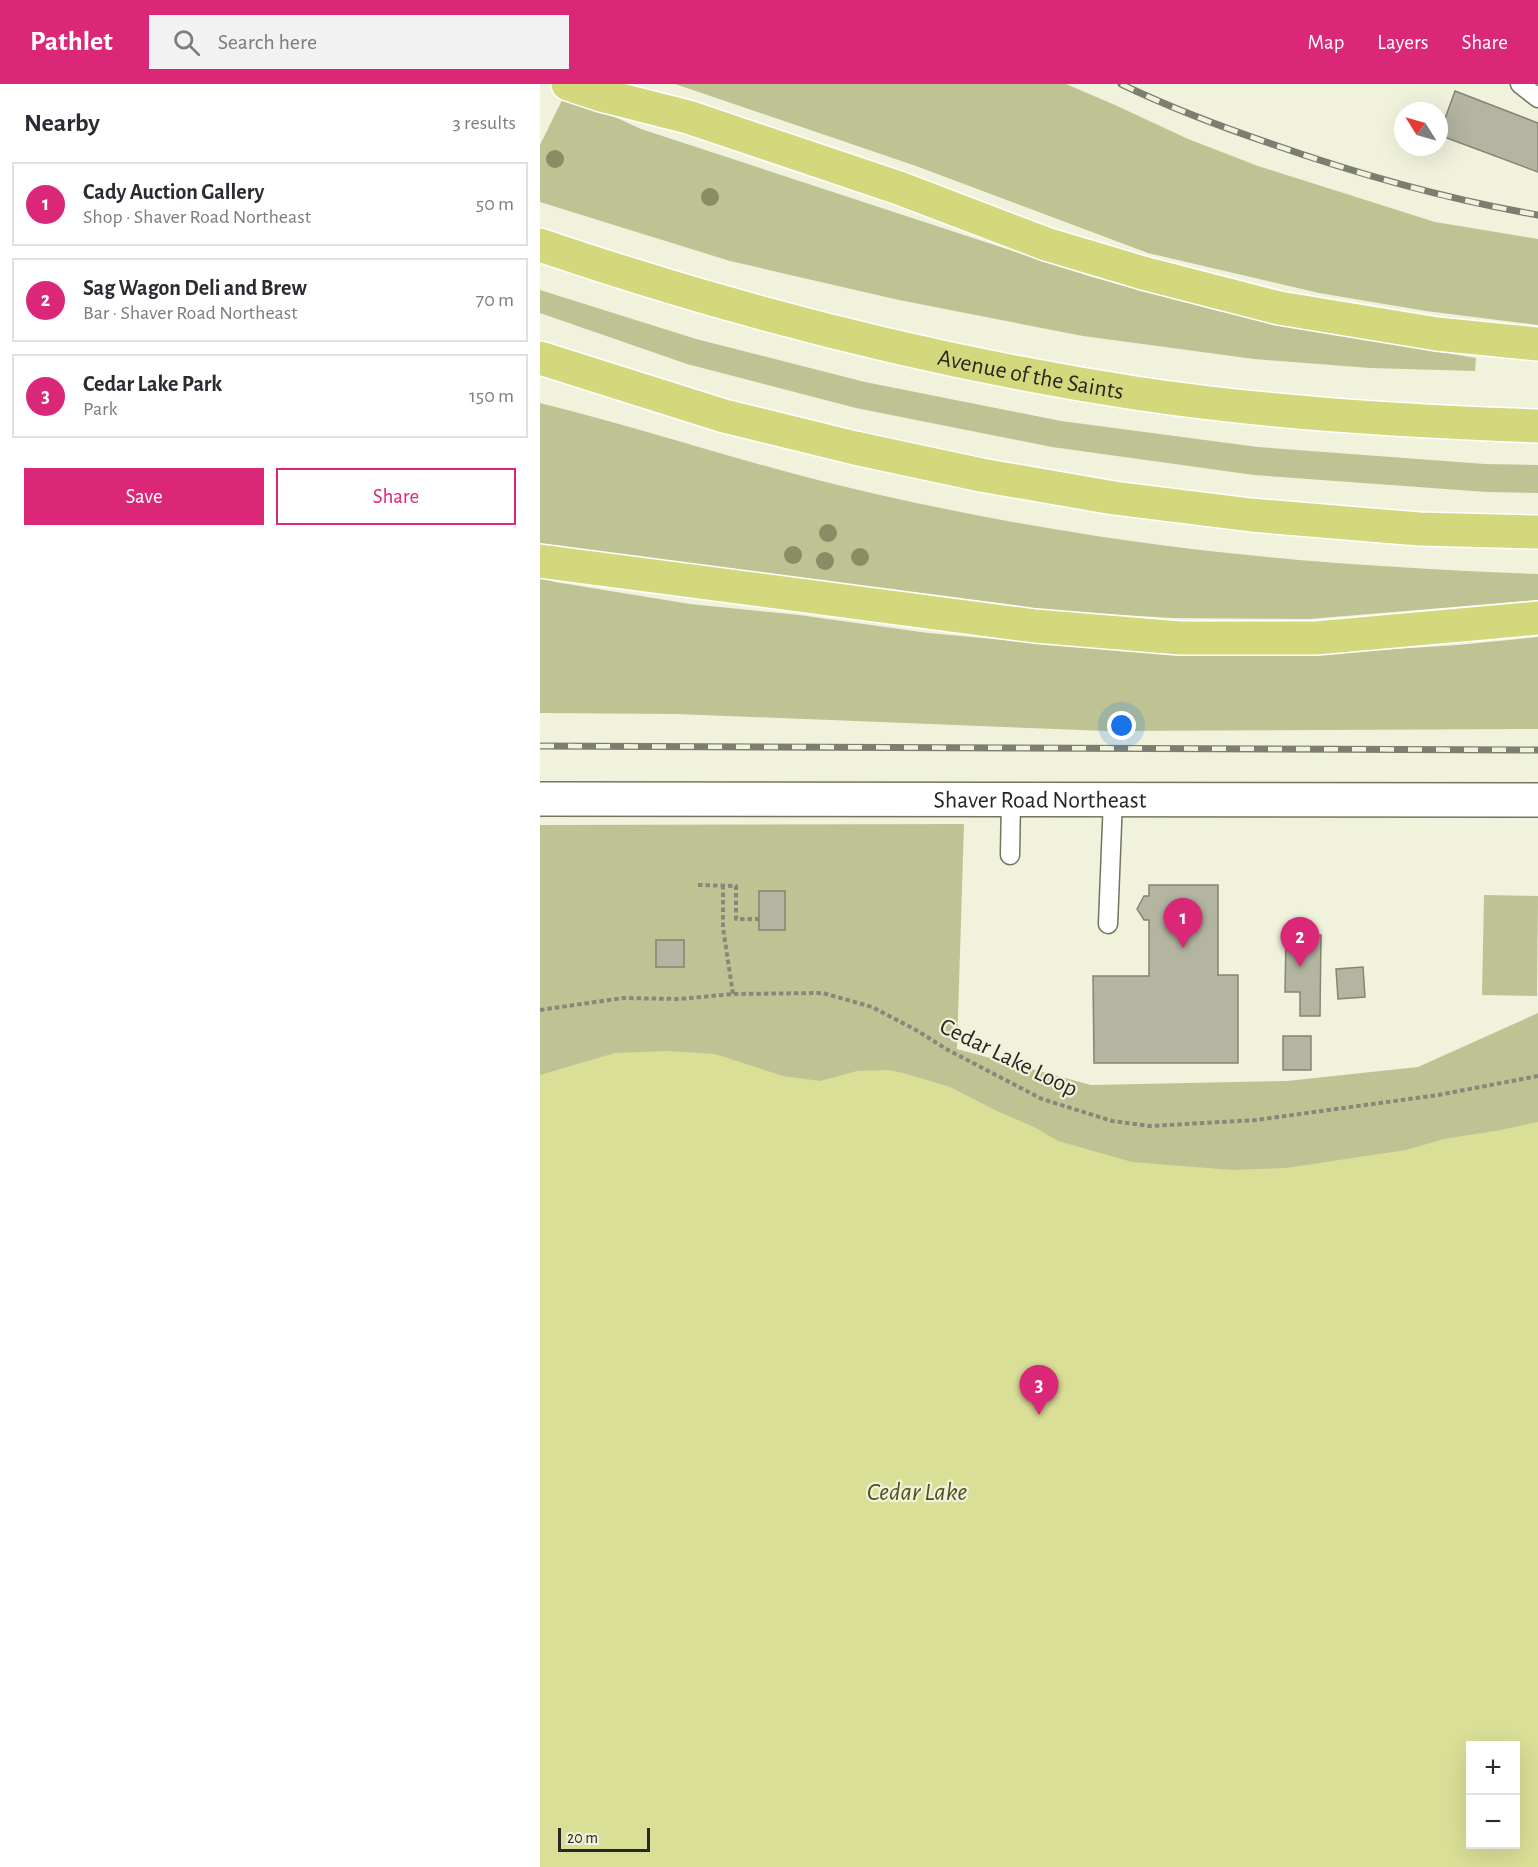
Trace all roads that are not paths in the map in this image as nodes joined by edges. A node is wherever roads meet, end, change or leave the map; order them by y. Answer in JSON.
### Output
{"nodes":[{"id":1,"x":567,"y":84,"type":"edge"},
{"id":2,"x":623,"y":84,"type":"edge"},
{"id":3,"x":1520,"y":84,"type":"edge"},
{"id":4,"x":1538,"y":98,"type":"edge"},
{"id":5,"x":688,"y":117,"type":"junction"},
{"id":6,"x":540,"y":245,"type":"edge"},
{"id":7,"x":1538,"y":344,"type":"edge"},
{"id":8,"x":544,"y":359,"type":"edge"},
{"id":9,"x":1538,"y":426,"type":"edge"},
{"id":10,"x":1538,"y":532,"type":"edge"},
{"id":11,"x":540,"y":561,"type":"edge"},
{"id":12,"x":1538,"y":618,"type":"edge"},
{"id":13,"x":540,"y":799,"type":"edge"},
{"id":14,"x":1011,"y":799,"type":"junction"},
{"id":15,"x":1113,"y":799,"type":"junction"},
{"id":16,"x":1538,"y":800,"type":"edge"},
{"id":17,"x":1010,"y":855,"type":"dead end"},
{"id":18,"x":1108,"y":924,"type":"dead end"}],
"edges":[{"from":1,"to":5,"type":"highway"},
{"from":2,"to":5,"type":"highway"},
{"from":3,"to":4,"type":"lane"},
{"from":5,"to":7,"type":"highway"},
{"from":6,"to":9,"type":"highway","name":"Avenue of the Saints"},
{"from":8,"to":10,"type":"highway"},
{"from":11,"to":12,"type":"highway"},
{"from":13,"to":14,"type":"street","name":"Shaver Road Northeast"},
{"from":14,"to":15,"type":"street","name":"Shaver Road Northeast"},
{"from":14,"to":17,"type":"lane"},
{"from":15,"to":16,"type":"street","name":"Shaver Road Northeast"},
{"from":15,"to":18,"type":"lane"}]}
